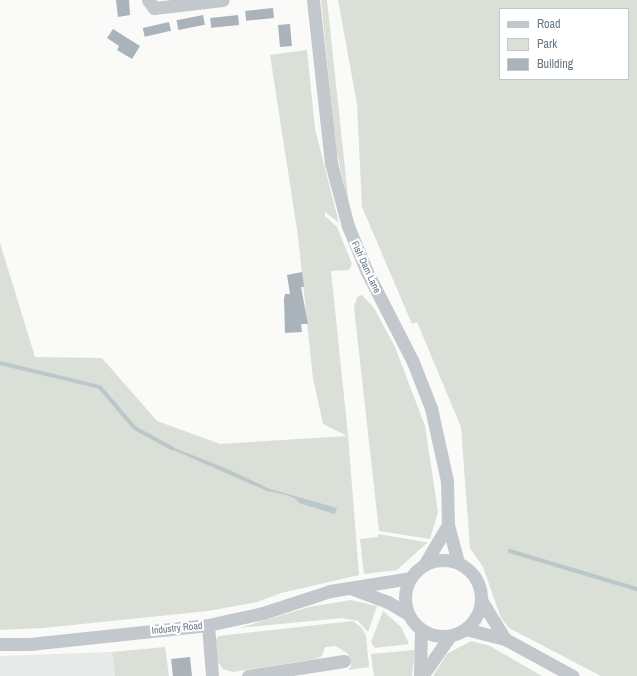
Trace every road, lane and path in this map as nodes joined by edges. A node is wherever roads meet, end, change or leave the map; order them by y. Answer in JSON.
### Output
{"nodes":[{"id":1,"x":223,"y":0,"type":"edge"},
{"id":2,"x":313,"y":0,"type":"edge"},
{"id":3,"x":151,"y":4,"type":"edge"},
{"id":4,"x":448,"y":525,"type":"junction"},
{"id":5,"x":458,"y":563,"type":"junction"},
{"id":6,"x":424,"y":565,"type":"junction"},
{"id":7,"x":410,"y":578,"type":"junction"},
{"id":8,"x":350,"y":588,"type":"junction"},
{"id":9,"x":481,"y":600,"type":"junction"},
{"id":10,"x":408,"y":614,"type":"junction"},
{"id":11,"x":208,"y":625,"type":"junction"},
{"id":12,"x":421,"y":629,"type":"junction"},
{"id":13,"x":465,"y":629,"type":"junction"},
{"id":14,"x":450,"y":636,"type":"junction"},
{"id":15,"x":505,"y":639,"type":"junction"},
{"id":16,"x":0,"y":644,"type":"edge"},
{"id":17,"x":337,"y":659,"type":"dead end"},
{"id":18,"x":212,"y":676,"type":"edge"},
{"id":19,"x":248,"y":676,"type":"edge"},
{"id":20,"x":421,"y":676,"type":"edge"},
{"id":21,"x":573,"y":676,"type":"edge"}],
"edges":[{"from":1,"to":3,"type":"street"},
{"from":2,"to":4,"type":"street","name":"Fish Dam Lane"},
{"from":4,"to":5,"type":"street","name":"Fish Dam Lane"},
{"from":4,"to":6,"type":"street"},
{"from":5,"to":6,"type":"street"},
{"from":5,"to":9,"type":"street"},
{"from":6,"to":7,"type":"street"},
{"from":7,"to":8,"type":"street","name":"Industry Road"},
{"from":7,"to":10,"type":"street"},
{"from":8,"to":10,"type":"street"},
{"from":8,"to":11,"type":"street","name":"Industry Road"},
{"from":9,"to":13,"type":"street"},
{"from":9,"to":15,"type":"street"},
{"from":10,"to":12,"type":"street"},
{"from":11,"to":16,"type":"street","name":"Industry Road"},
{"from":11,"to":18,"type":"street"},
{"from":12,"to":14,"type":"street"},
{"from":12,"to":20,"type":"street"},
{"from":13,"to":14,"type":"street"},
{"from":13,"to":15,"type":"street"},
{"from":14,"to":20,"type":"street"},
{"from":15,"to":21,"type":"street"},
{"from":17,"to":19,"type":"street"}]}
